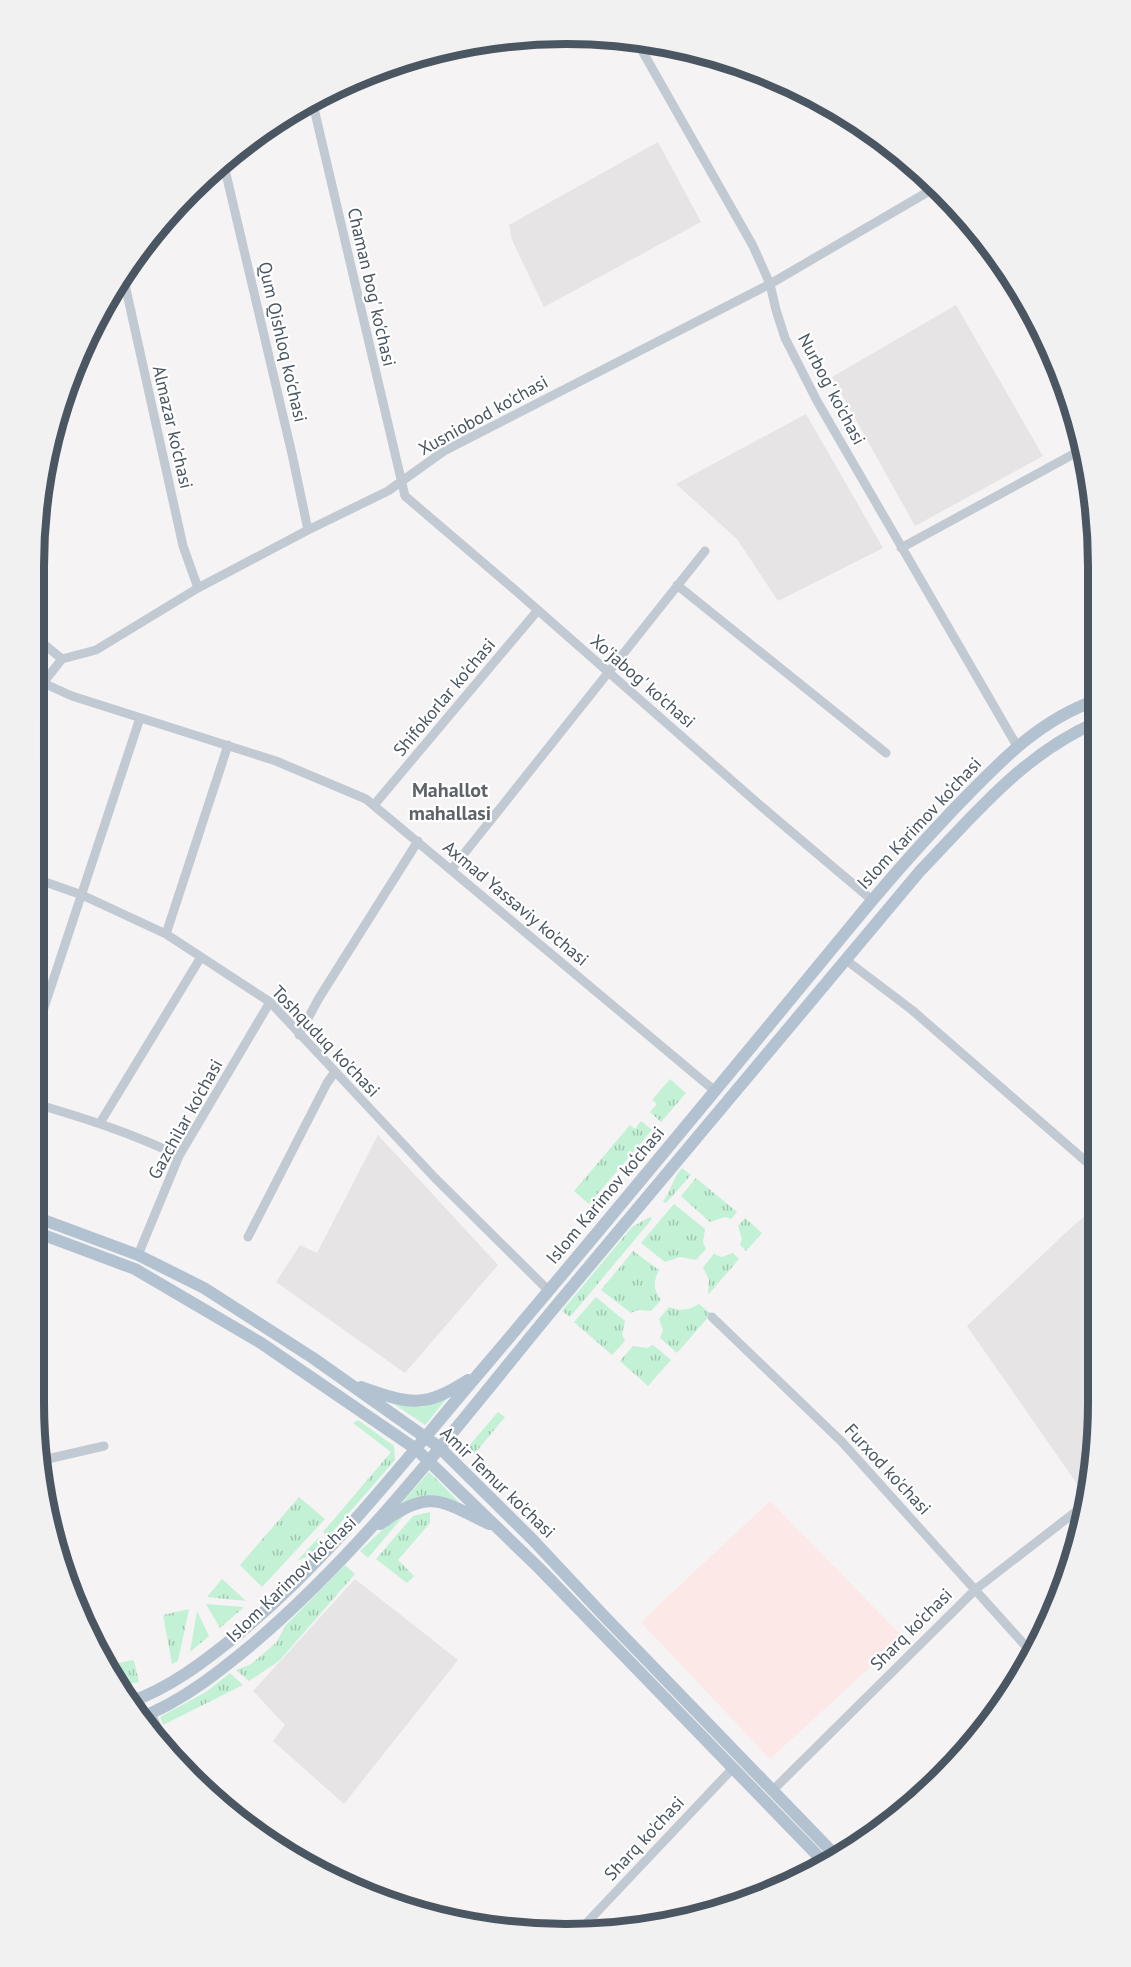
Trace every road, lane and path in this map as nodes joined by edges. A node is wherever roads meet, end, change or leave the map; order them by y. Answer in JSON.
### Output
{"nodes":[{"id":1,"x":641,"y":49,"type":"edge"},
{"id":2,"x":314,"y":108,"type":"edge"},
{"id":3,"x":225,"y":170,"type":"edge"},
{"id":4,"x":930,"y":191,"type":"edge"},
{"id":5,"x":770,"y":284,"type":"junction"},
{"id":6,"x":125,"y":285,"type":"edge"},
{"id":7,"x":1075,"y":453,"type":"edge"},
{"id":8,"x":401,"y":481,"type":"junction"},
{"id":9,"x":308,"y":530,"type":"junction"},
{"id":10,"x":902,"y":548,"type":"junction"},
{"id":11,"x":705,"y":551,"type":"dead end"},
{"id":12,"x":677,"y":585,"type":"junction"},
{"id":13,"x":198,"y":588,"type":"junction"},
{"id":14,"x":538,"y":610,"type":"junction"},
{"id":15,"x":44,"y":645,"type":"edge"},
{"id":16,"x":62,"y":660,"type":"junction"},
{"id":17,"x":608,"y":672,"type":"junction"},
{"id":18,"x":44,"y":682,"type":"edge"},
{"id":19,"x":44,"y":683,"type":"edge"},
{"id":20,"x":1088,"y":704,"type":"edge"},
{"id":21,"x":140,"y":718,"type":"junction"},
{"id":22,"x":1088,"y":726,"type":"edge"},
{"id":23,"x":228,"y":745,"type":"junction"},
{"id":24,"x":1017,"y":746,"type":"junction"},
{"id":25,"x":886,"y":753,"type":"dead end"},
{"id":26,"x":374,"y":805,"type":"junction"},
{"id":27,"x":418,"y":841,"type":"junction"},
{"id":28,"x":907,"y":860,"type":"junction"},
{"id":29,"x":451,"y":870,"type":"junction"},
{"id":30,"x":920,"y":871,"type":"junction"},
{"id":31,"x":44,"y":882,"type":"edge"},
{"id":32,"x":82,"y":895,"type":"junction"},
{"id":33,"x":872,"y":900,"type":"junction"},
{"id":34,"x":166,"y":934,"type":"junction"},
{"id":35,"x":201,"y":957,"type":"junction"},
{"id":36,"x":846,"y":960,"type":"junction"},
{"id":37,"x":270,"y":1002,"type":"junction"},
{"id":38,"x":44,"y":1008,"type":"edge"},
{"id":39,"x":299,"y":1035,"type":"junction"},
{"id":40,"x":335,"y":1072,"type":"junction"},
{"id":41,"x":715,"y":1091,"type":"junction"},
{"id":42,"x":44,"y":1106,"type":"edge"},
{"id":43,"x":100,"y":1123,"type":"junction"},
{"id":44,"x":179,"y":1156,"type":"junction"},
{"id":45,"x":1088,"y":1163,"type":"edge"},
{"id":46,"x":44,"y":1220,"type":"edge"},
{"id":47,"x":44,"y":1235,"type":"edge"},
{"id":48,"x":248,"y":1238,"type":"dead end"},
{"id":49,"x":138,"y":1255,"type":"junction"},
{"id":50,"x":549,"y":1291,"type":"junction"},
{"id":51,"x":712,"y":1317,"type":"dead end"},
{"id":52,"x":477,"y":1375,"type":"junction"},
{"id":53,"x":348,"y":1382,"type":"junction"},
{"id":54,"x":426,"y":1437,"type":"junction"},
{"id":55,"x":104,"y":1446,"type":"dead end"},
{"id":56,"x":439,"y":1447,"type":"junction"},
{"id":57,"x":416,"y":1449,"type":"junction"},
{"id":58,"x":47,"y":1459,"type":"edge"},
{"id":59,"x":429,"y":1460,"type":"junction"},
{"id":60,"x":1075,"y":1512,"type":"edge"},
{"id":61,"x":501,"y":1530,"type":"junction"},
{"id":62,"x":362,"y":1537,"type":"junction"},
{"id":63,"x":976,"y":1589,"type":"junction"},
{"id":64,"x":1026,"y":1647,"type":"edge"},
{"id":65,"x":136,"y":1699,"type":"edge"},
{"id":66,"x":151,"y":1713,"type":"junction"},
{"id":67,"x":148,"y":1714,"type":"edge"},
{"id":68,"x":156,"y":1726,"type":"edge"},
{"id":69,"x":733,"y":1768,"type":"junction"},
{"id":70,"x":774,"y":1789,"type":"junction"},
{"id":71,"x":831,"y":1851,"type":"edge"},
{"id":72,"x":820,"y":1857,"type":"edge"},
{"id":73,"x":587,"y":1923,"type":"edge"}],
"edges":[{"from":1,"to":5,"type":"street","name":"Nurbog' ko'chasi"},
{"from":2,"to":8,"type":"street","name":"Chaman bog' ko'chasi"},
{"from":3,"to":9,"type":"street","name":"Qum Qishloq ko'chasi"},
{"from":4,"to":5,"type":"street","name":"Xusniobod ko'chasi"},
{"from":5,"to":8,"type":"street","name":"Xusniobod ko'chasi"},
{"from":5,"to":10,"type":"street","name":"Nurbog' ko'chasi"},
{"from":6,"to":13,"type":"street","name":"Almazar ko'chasi"},
{"from":7,"to":10,"type":"street"},
{"from":8,"to":9,"type":"street","name":"Xusniobod ko'chasi"},
{"from":8,"to":14,"type":"street","name":"Xo'jabog' ko'chasi"},
{"from":9,"to":13,"type":"street","name":"Xusniobod ko'chasi"},
{"from":10,"to":24,"type":"street","name":"Nurbog' ko'chasi"},
{"from":11,"to":12,"type":"street"},
{"from":12,"to":17,"type":"street"},
{"from":12,"to":25,"type":"street"},
{"from":13,"to":16,"type":"street","name":"Xusniobod ko'chasi"},
{"from":14,"to":17,"type":"street","name":"Xo'jabog' ko'chasi"},
{"from":14,"to":26,"type":"street","name":"Shifokorlar ko'chasi"},
{"from":15,"to":16,"type":"street"},
{"from":16,"to":18,"type":"street"},
{"from":17,"to":29,"type":"street"},
{"from":17,"to":33,"type":"street","name":"Xo'jabog' ko'chasi"},
{"from":19,"to":21,"type":"street","name":"Axmad Yassaviy ko'chasi"},
{"from":20,"to":24,"type":"main road","name":"Islom Karimov ko‘chasi"},
{"from":21,"to":23,"type":"street","name":"Axmad Yassaviy ko'chasi"},
{"from":21,"to":32,"type":"street"},
{"from":22,"to":30,"type":"main road","name":"Islom Karimov ko‘chasi"},
{"from":23,"to":26,"type":"street","name":"Axmad Yassaviy ko'chasi"},
{"from":23,"to":34,"type":"street"},
{"from":24,"to":28,"type":"main road","name":"Islom Karimov ko‘chasi"},
{"from":26,"to":27,"type":"street","name":"Axmad Yassaviy ko'chasi"},
{"from":27,"to":29,"type":"street","name":"Axmad Yassaviy ko'chasi"},
{"from":27,"to":39,"type":"street"},
{"from":28,"to":30,"type":"main road"},
{"from":28,"to":33,"type":"main road","name":"Islom Karimov ko‘chasi"},
{"from":29,"to":41,"type":"street","name":"Axmad Yassaviy ko'chasi"},
{"from":30,"to":36,"type":"main road","name":"Islom Karimov ko‘chasi"},
{"from":31,"to":32,"type":"street","name":"Toshquduq ko'chasi"},
{"from":32,"to":34,"type":"street","name":"Toshquduq ko'chasi"},
{"from":32,"to":38,"type":"street"},
{"from":33,"to":41,"type":"main road","name":"Islom Karimov ko‘chasi"},
{"from":34,"to":35,"type":"street","name":"Toshquduq ko'chasi"},
{"from":35,"to":37,"type":"street","name":"Toshquduq ko'chasi"},
{"from":35,"to":43,"type":"street"},
{"from":36,"to":45,"type":"street"},
{"from":36,"to":56,"type":"main road","name":"Islom Karimov ko‘chasi"},
{"from":37,"to":39,"type":"street","name":"Toshquduq ko'chasi"},
{"from":37,"to":44,"type":"street","name":"Gazchilar ko'chasi"},
{"from":39,"to":40,"type":"street","name":"Toshquduq ko'chasi"},
{"from":40,"to":48,"type":"street"},
{"from":40,"to":50,"type":"street","name":"Toshquduq ko'chasi"},
{"from":41,"to":50,"type":"main road","name":"Islom Karimov ko‘chasi"},
{"from":42,"to":43,"type":"street"},
{"from":43,"to":44,"type":"street"},
{"from":44,"to":49,"type":"street","name":"Gazchilar ko'chasi"},
{"from":46,"to":49,"type":"main road","name":"Amir Temur ko'chasi"},
{"from":47,"to":57,"type":"main road","name":"Amir Temur ko'chasi"},
{"from":49,"to":53,"type":"main road","name":"Amir Temur ko'chasi"},
{"from":50,"to":52,"type":"main road","name":"Islom Karimov ko‘chasi"},
{"from":51,"to":63,"type":"street","name":"Furxod ko'chasi"},
{"from":52,"to":53,"type":"main road"},
{"from":52,"to":54,"type":"main road","name":"Islom Karimov ko‘chasi"},
{"from":53,"to":54,"type":"main road","name":"Amir Temur ko'chasi"},
{"from":54,"to":56,"type":"main road","name":"Amir Temur ko'chasi"},
{"from":54,"to":57,"type":"main road","name":"Islom Karimov ko‘chasi"},
{"from":55,"to":58,"type":"street"},
{"from":56,"to":59,"type":"main road","name":"Islom Karimov ko‘chasi"},
{"from":56,"to":70,"type":"main road","name":"Amir Temur ko'chasi"},
{"from":57,"to":59,"type":"main road","name":"Amir Temur ko'chasi"},
{"from":57,"to":65,"type":"main road","name":"Islom Karimov ko‘chasi"},
{"from":59,"to":61,"type":"main road","name":"Amir Temur ko'chasi"},
{"from":59,"to":62,"type":"main road","name":"Islom Karimov ko‘chasi"},
{"from":60,"to":63,"type":"street","name":"Sharq ko‘chasi"},
{"from":61,"to":62,"type":"main road"},
{"from":61,"to":69,"type":"main road","name":"Amir Temur ko'chasi"},
{"from":62,"to":66,"type":"main road","name":"Islom Karimov ko‘chasi"},
{"from":63,"to":64,"type":"street","name":"Furxod ko'chasi"},
{"from":63,"to":70,"type":"street","name":"Sharq ko‘chasi"},
{"from":66,"to":67,"type":"main road","name":"Islom Karimov ko‘chasi"},
{"from":66,"to":68,"type":"street"},
{"from":69,"to":72,"type":"main road","name":"Amir Temur ko'chasi"},
{"from":69,"to":73,"type":"street","name":"Sharq ko'chasi"},
{"from":70,"to":71,"type":"main road","name":"Amir Temur ko'chasi"}]}
